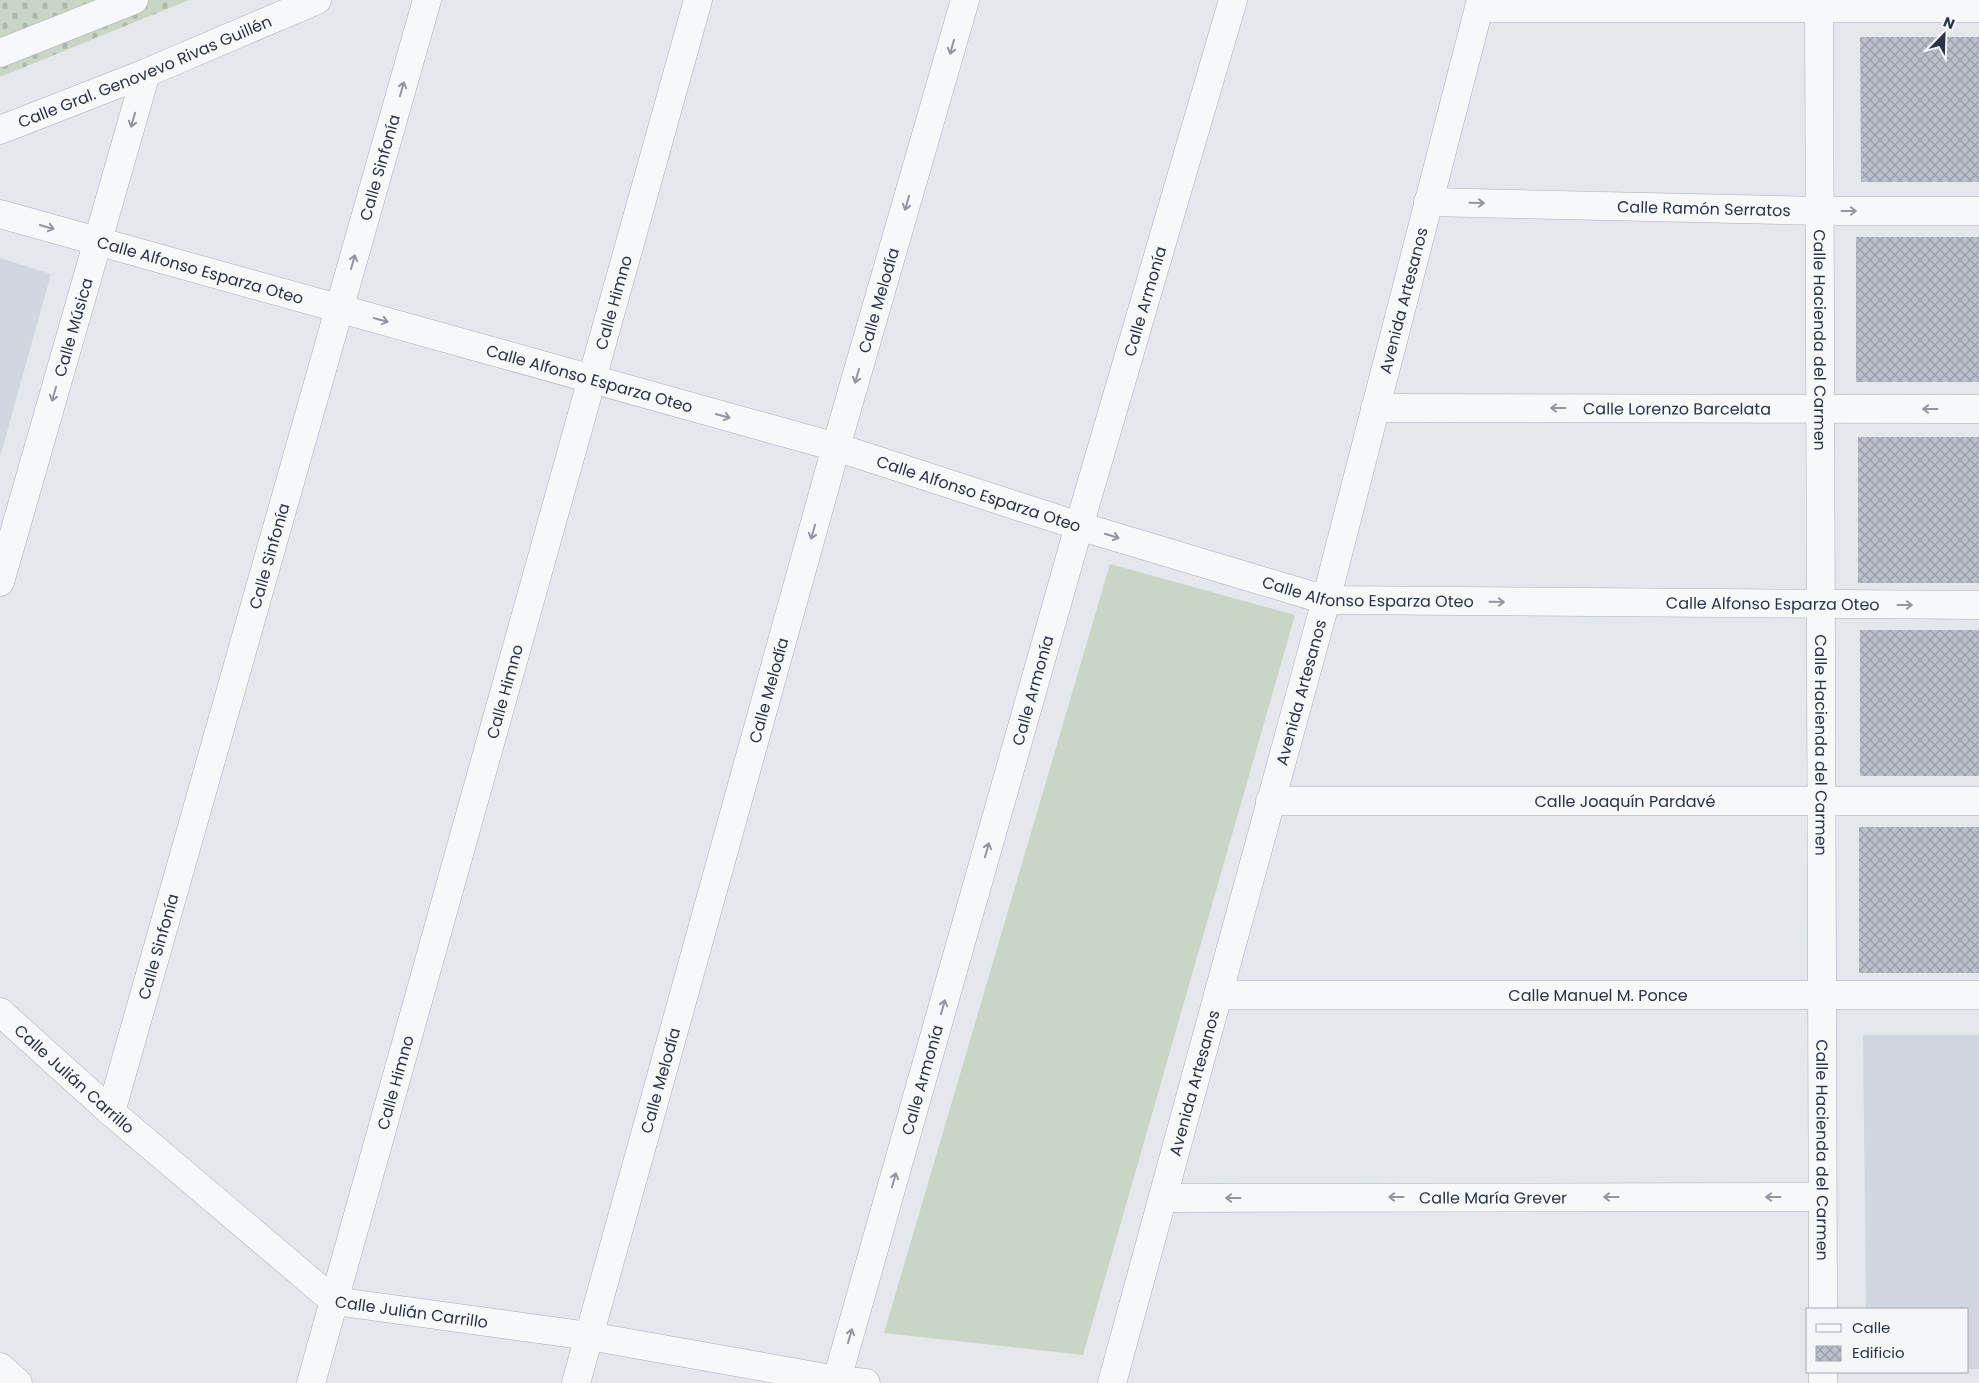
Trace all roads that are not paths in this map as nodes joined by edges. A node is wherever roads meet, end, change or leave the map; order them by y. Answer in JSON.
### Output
{"nodes":[{"id":1,"x":134,"y":0,"type":"edge"},
{"id":2,"x":317,"y":0,"type":"edge"},
{"id":3,"x":427,"y":0,"type":"edge"},
{"id":4,"x":698,"y":0,"type":"edge"},
{"id":5,"x":966,"y":0,"type":"edge"},
{"id":6,"x":1233,"y":0,"type":"edge"},
{"id":7,"x":1480,"y":4,"type":"edge"},
{"id":8,"x":1819,"y":4,"type":"edge"},
{"id":9,"x":1979,"y":8,"type":"edge"},
{"id":10,"x":0,"y":53,"type":"edge"},
{"id":11,"x":146,"y":73,"type":"junction"},
{"id":12,"x":0,"y":130,"type":"edge"},
{"id":13,"x":1428,"y":202,"type":"junction"},
{"id":14,"x":1820,"y":211,"type":"junction"},
{"id":15,"x":1979,"y":211,"type":"edge"},
{"id":16,"x":0,"y":214,"type":"edge"},
{"id":17,"x":98,"y":242,"type":"junction"},
{"id":18,"x":339,"y":309,"type":"junction"},
{"id":19,"x":592,"y":379,"type":"junction"},
{"id":20,"x":1375,"y":408,"type":"junction"},
{"id":21,"x":1979,"y":408,"type":"edge"},
{"id":22,"x":1820,"y":409,"type":"junction"},
{"id":23,"x":836,"y":447,"type":"junction"},
{"id":24,"x":1079,"y":526,"type":"junction"},
{"id":25,"x":0,"y":582,"type":"edge"},
{"id":26,"x":1326,"y":600,"type":"junction"},
{"id":27,"x":1821,"y":605,"type":"junction"},
{"id":28,"x":1979,"y":605,"type":"edge"},
{"id":29,"x":1979,"y":800,"type":"edge"},
{"id":30,"x":1270,"y":801,"type":"junction"},
{"id":31,"x":1821,"y":801,"type":"junction"},
{"id":32,"x":1218,"y":994,"type":"junction"},
{"id":33,"x":1822,"y":995,"type":"junction"},
{"id":34,"x":1979,"y":995,"type":"edge"},
{"id":35,"x":0,"y":1012,"type":"edge"},
{"id":36,"x":111,"y":1112,"type":"junction"},
{"id":37,"x":1822,"y":1197,"type":"junction"},
{"id":38,"x":1163,"y":1198,"type":"junction"},
{"id":39,"x":334,"y":1301,"type":"junction"},
{"id":40,"x":1823,"y":1308,"type":"edge"},
{"id":41,"x":589,"y":1336,"type":"junction"},
{"id":42,"x":0,"y":1367,"type":"edge"},
{"id":43,"x":837,"y":1381,"type":"edge"},
{"id":44,"x":18,"y":1383,"type":"edge"},
{"id":45,"x":311,"y":1383,"type":"edge"},
{"id":46,"x":576,"y":1383,"type":"edge"},
{"id":47,"x":866,"y":1383,"type":"edge"},
{"id":48,"x":1112,"y":1383,"type":"edge"}],
"edges":[{"from":1,"to":10,"type":"street"},
{"from":2,"to":11,"type":"street","name":"Calle Gral. Genovevo Rivas Guillén"},
{"from":18,"to":3,"type":"street","name":"Calle Sinfonía","one_way":true},
{"from":4,"to":19,"type":"street","name":"Calle Himno"},
{"from":5,"to":23,"type":"street","name":"Calle Melodía","one_way":true},
{"from":6,"to":24,"type":"street","name":"Calle Armonía"},
{"from":7,"to":8,"type":"street"},
{"from":7,"to":13,"type":"street","name":"Avenida Artesanos"},
{"from":8,"to":9,"type":"street"},
{"from":8,"to":14,"type":"street","name":"Calle Hacienda del Carmen"},
{"from":11,"to":12,"type":"street","name":"Calle Gral. Genovevo Rivas Guillén"},
{"from":11,"to":17,"type":"street","name":"Calle Música","one_way":true},
{"from":13,"to":14,"type":"street","name":"Calle Ramón Serratos","one_way":true},
{"from":13,"to":20,"type":"street","name":"Avenida Artesanos"},
{"from":14,"to":15,"type":"street","name":"Calle Ramón Serratos","one_way":true},
{"from":14,"to":22,"type":"street","name":"Calle Hacienda del Carmen"},
{"from":16,"to":17,"type":"street","name":"Calle Alfonso Esparza Oteo","one_way":true},
{"from":17,"to":18,"type":"street","name":"Calle Alfonso Esparza Oteo"},
{"from":17,"to":25,"type":"street","name":"Calle Música","one_way":true},
{"from":18,"to":19,"type":"street","name":"Calle Alfonso Esparza Oteo","one_way":true},
{"from":18,"to":36,"type":"street","name":"Calle Sinfonía"},
{"from":19,"to":23,"type":"street","name":"Calle Alfonso Esparza Oteo","one_way":true},
{"from":19,"to":39,"type":"street","name":"Calle Himno"},
{"from":22,"to":20,"type":"street","name":"Calle Lorenzo Barcelata","one_way":true},
{"from":20,"to":26,"type":"street","name":"Avenida Artesanos"},
{"from":21,"to":22,"type":"street","name":"Calle Lorenzo Barcelata","one_way":true},
{"from":22,"to":27,"type":"street","name":"Calle Hacienda del Carmen"},
{"from":23,"to":24,"type":"street","name":"Calle Alfonso Esparza Oteo"},
{"from":23,"to":41,"type":"street","name":"Calle Melodía","one_way":true},
{"from":24,"to":26,"type":"street","name":"Calle Alfonso Esparza Oteo","one_way":true},
{"from":43,"to":24,"type":"street","name":"Calle Armonía","one_way":true},
{"from":26,"to":27,"type":"street","name":"Calle Alfonso Esparza Oteo","one_way":true},
{"from":26,"to":30,"type":"street","name":"Avenida Artesanos"},
{"from":27,"to":28,"type":"street","name":"Calle Alfonso Esparza Oteo","one_way":true},
{"from":27,"to":31,"type":"street","name":"Calle Hacienda del Carmen"},
{"from":29,"to":31,"type":"street","name":"Calle Joaquín Pardavé"},
{"from":30,"to":31,"type":"street","name":"Calle Joaquín Pardavé"},
{"from":30,"to":32,"type":"street","name":"Avenida Artesanos"},
{"from":31,"to":33,"type":"street","name":"Calle Hacienda del Carmen"},
{"from":32,"to":33,"type":"street","name":"Calle Manuel M. Ponce"},
{"from":32,"to":38,"type":"street","name":"Avenida Artesanos"},
{"from":33,"to":34,"type":"street","name":"Calle Manuel M. Ponce"},
{"from":33,"to":37,"type":"street","name":"Calle Hacienda del Carmen"},
{"from":35,"to":36,"type":"street","name":"Calle Julián Carrillo"},
{"from":36,"to":39,"type":"street","name":"Calle Julián Carrillo"},
{"from":37,"to":38,"type":"street","name":"Calle María Grever","one_way":true},
{"from":37,"to":40,"type":"street","name":"Calle Hacienda del Carmen"},
{"from":38,"to":48,"type":"street","name":"Avenida Artesanos"},
{"from":39,"to":41,"type":"street","name":"Calle Julián Carrillo"},
{"from":39,"to":45,"type":"street","name":"Calle Himno"},
{"from":41,"to":43,"type":"street","name":"Calle Julián Carrillo"},
{"from":41,"to":46,"type":"street","name":"Calle Melodía"},
{"from":42,"to":44,"type":"street"},
{"from":43,"to":47,"type":"street","name":"Calle Julián Carrillo"}]}
